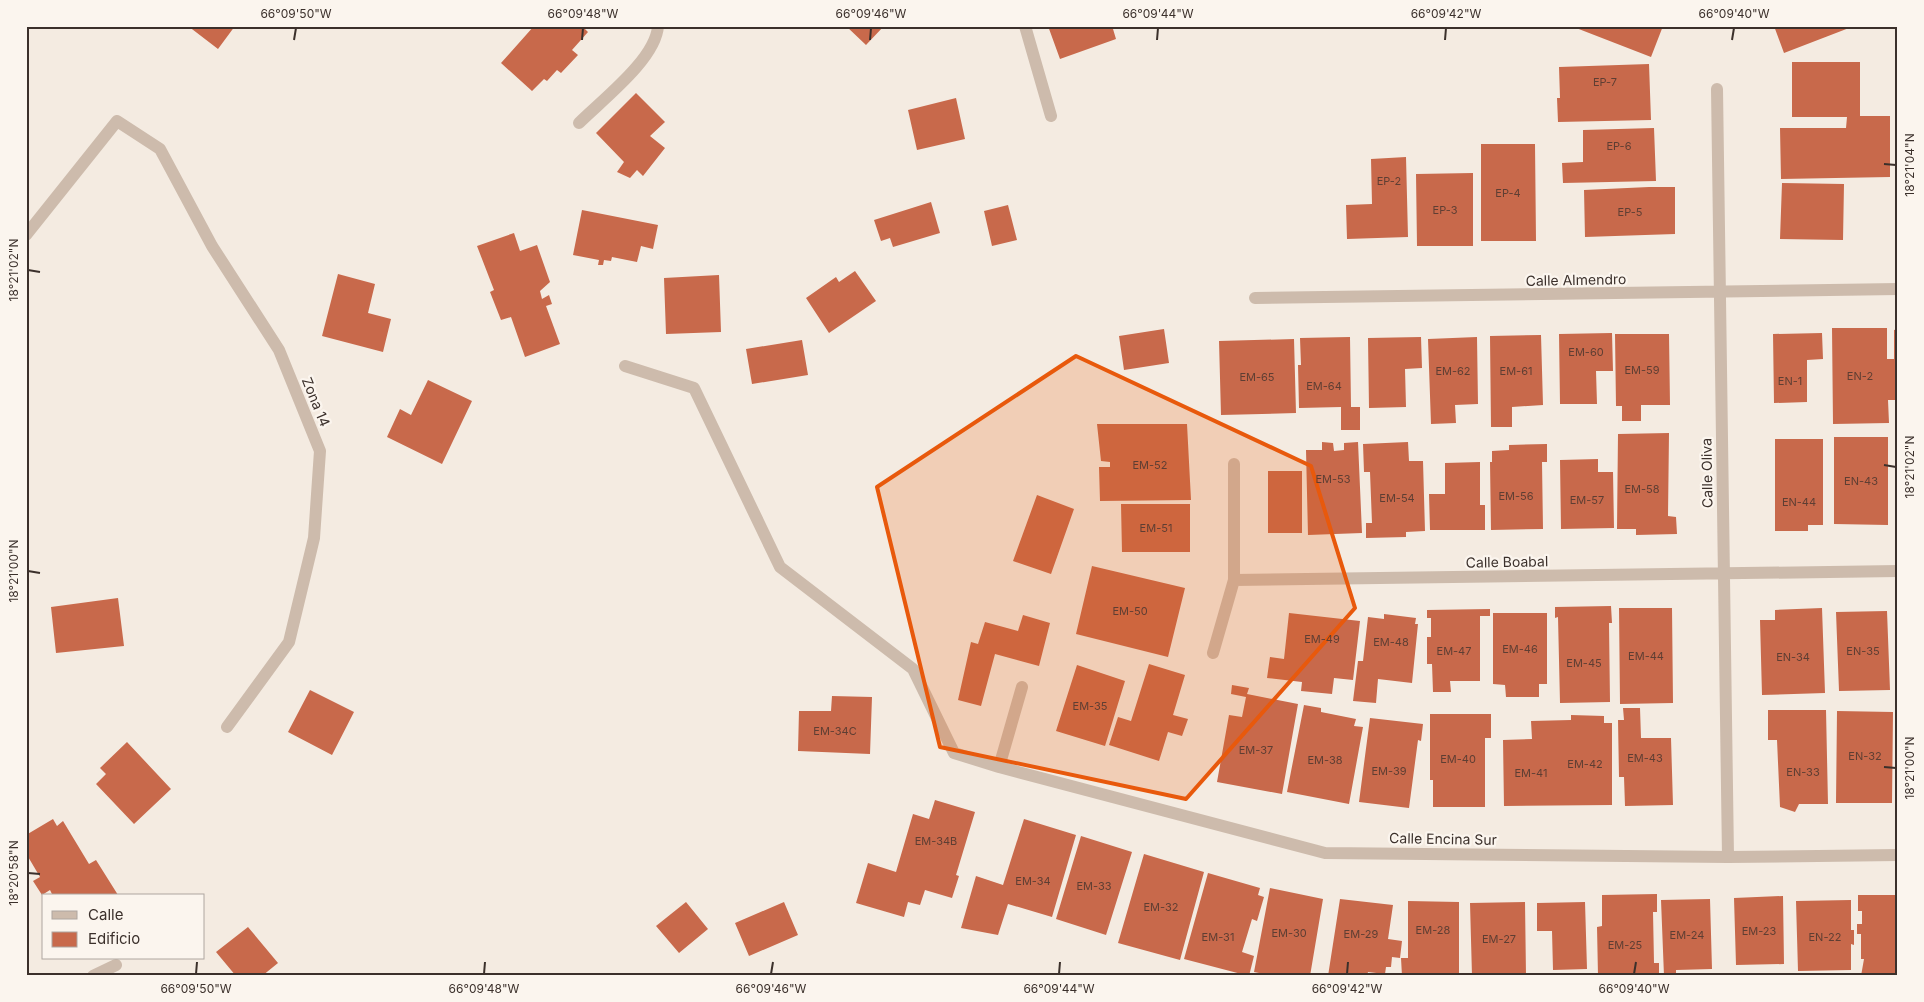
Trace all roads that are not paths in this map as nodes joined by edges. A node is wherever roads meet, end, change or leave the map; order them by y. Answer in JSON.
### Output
{"nodes":[{"id":1,"x":658,"y":26,"type":"edge"},
{"id":2,"x":1025,"y":26,"type":"edge"},
{"id":3,"x":1717,"y":89,"type":"dead end"},
{"id":4,"x":1051,"y":116,"type":"dead end"},
{"id":5,"x":579,"y":123,"type":"dead end"},
{"id":6,"x":26,"y":235,"type":"edge"},
{"id":7,"x":1898,"y":290,"type":"edge"},
{"id":8,"x":1719,"y":293,"type":"junction"},
{"id":9,"x":1256,"y":298,"type":"dead end"},
{"id":10,"x":625,"y":366,"type":"dead end"},
{"id":11,"x":1234,"y":464,"type":"dead end"},
{"id":12,"x":1898,"y":572,"type":"edge"},
{"id":13,"x":1724,"y":574,"type":"junction"},
{"id":14,"x":1234,"y":580,"type":"junction"},
{"id":15,"x":1213,"y":653,"type":"dead end"},
{"id":16,"x":1022,"y":687,"type":"dead end"},
{"id":17,"x":227,"y":727,"type":"dead end"},
{"id":18,"x":999,"y":767,"type":"junction"},
{"id":19,"x":1898,"y":855,"type":"edge"},
{"id":20,"x":1728,"y":857,"type":"junction"},
{"id":21,"x":116,"y":965,"type":"dead end"},
{"id":22,"x":93,"y":976,"type":"edge"}],
"edges":[{"from":1,"to":5,"type":"street"},
{"from":2,"to":4,"type":"street"},
{"from":3,"to":8,"type":"street","name":"Calle Oliva"},
{"from":6,"to":17,"type":"street","name":"Zona 14"},
{"from":7,"to":8,"type":"street","name":"Calle Almendro"},
{"from":8,"to":9,"type":"street","name":"Calle Almendro"},
{"from":8,"to":13,"type":"street","name":"Calle Oliva"},
{"from":10,"to":18,"type":"street","name":"Calle Encina Sur"},
{"from":11,"to":14,"type":"street"},
{"from":12,"to":13,"type":"street","name":"Calle Boabal"},
{"from":13,"to":14,"type":"street","name":"Calle Boabal"},
{"from":13,"to":20,"type":"street","name":"Calle Oliva"},
{"from":14,"to":15,"type":"street"},
{"from":16,"to":18,"type":"street"},
{"from":18,"to":20,"type":"street","name":"Calle Encina Sur"},
{"from":19,"to":20,"type":"street","name":"Calle Encina Sur"},
{"from":21,"to":22,"type":"street"}]}
